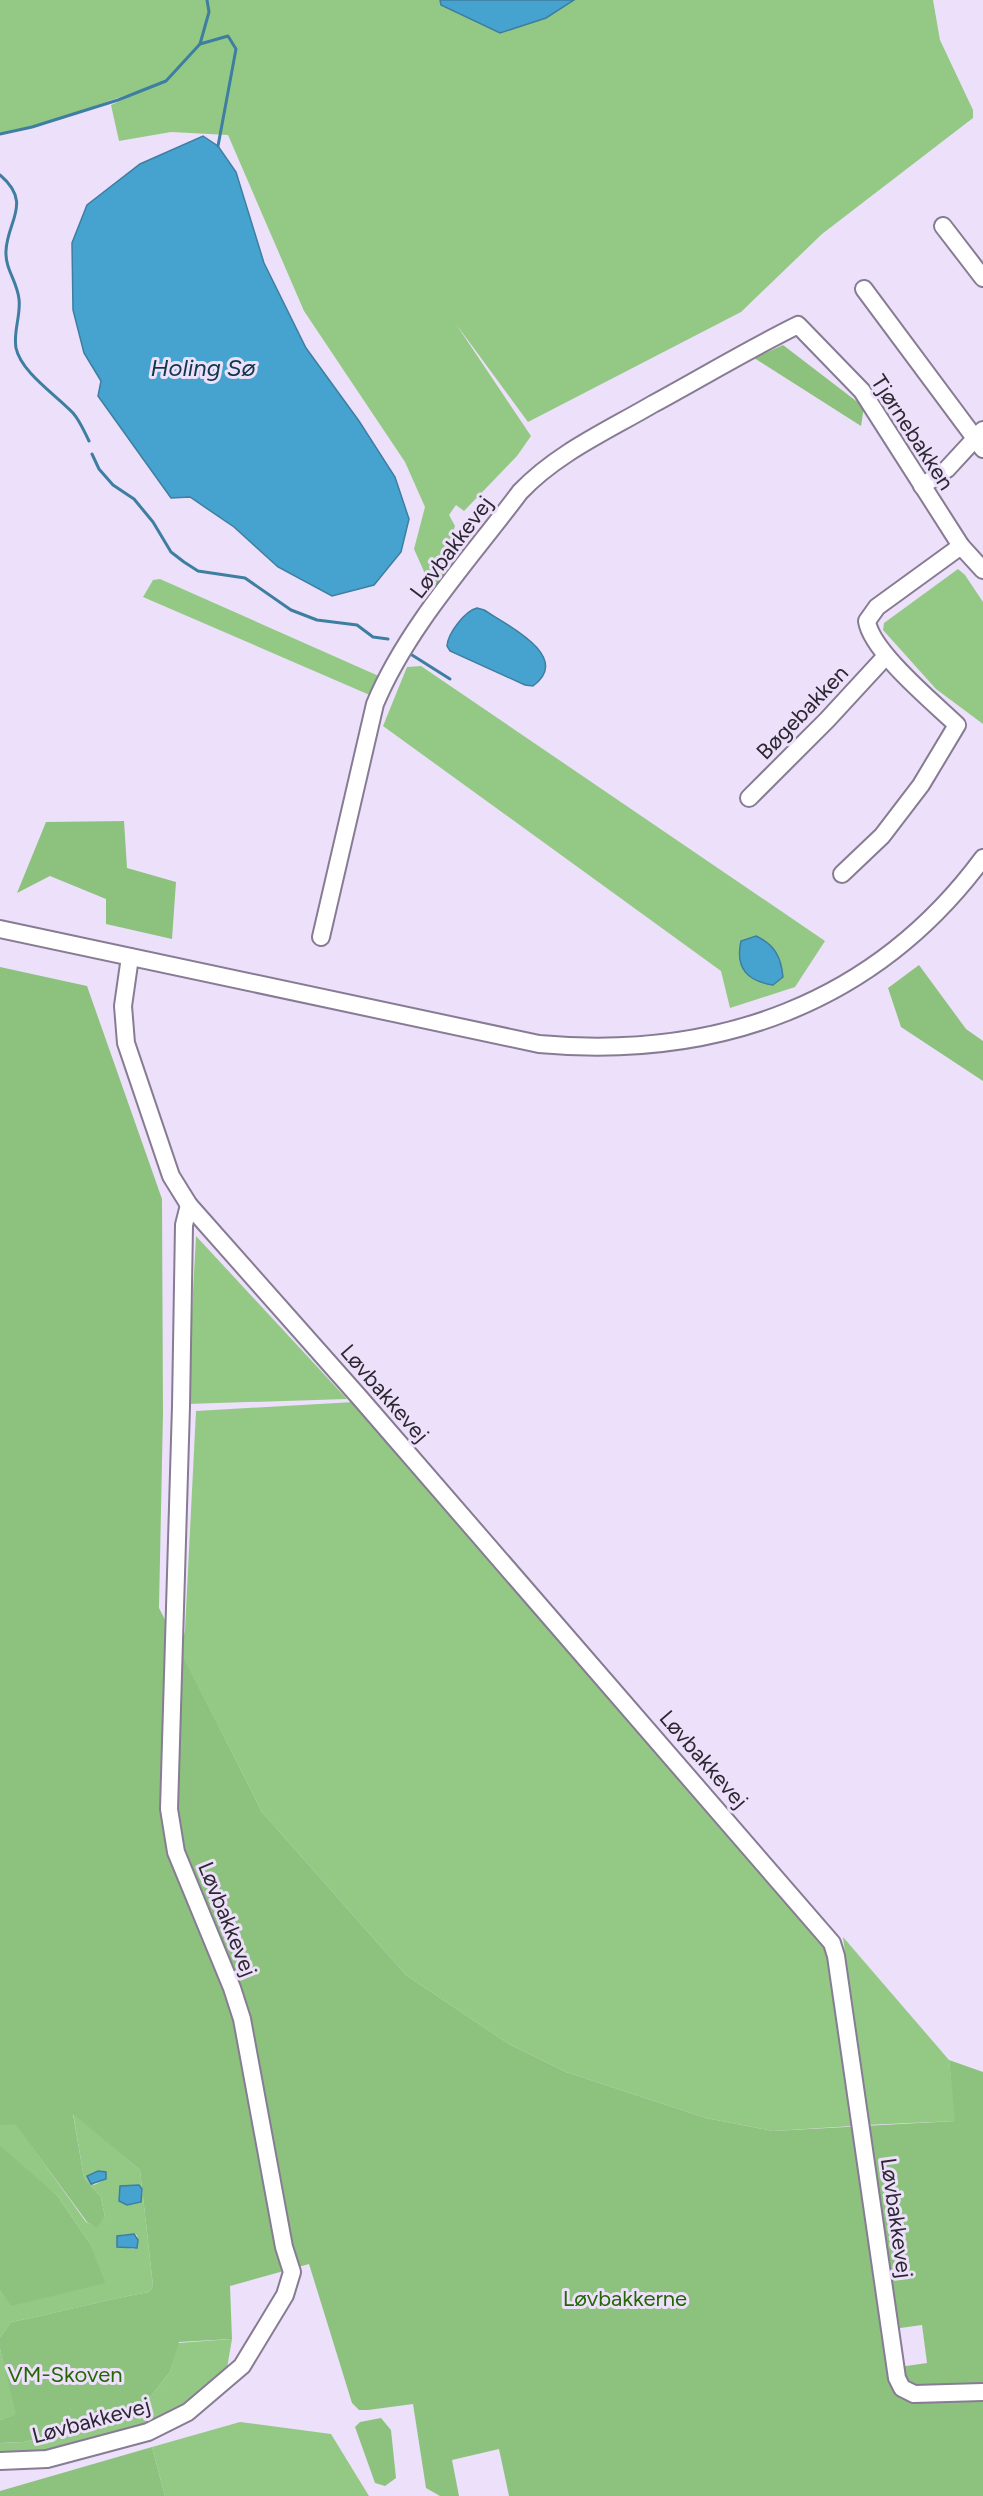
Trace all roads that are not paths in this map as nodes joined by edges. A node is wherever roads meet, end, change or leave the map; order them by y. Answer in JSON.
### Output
{"nodes":[{"id":1,"x":944,"y":226,"type":"dead end"},
{"id":2,"x":983,"y":278,"type":"edge"},
{"id":3,"x":864,"y":289,"type":"dead end"},
{"id":4,"x":798,"y":325,"type":"joint"},
{"id":5,"x":980,"y":439,"type":"edge"},
{"id":6,"x":922,"y":486,"type":"junction"},
{"id":7,"x":961,"y":546,"type":"junction"},
{"id":8,"x":983,"y":570,"type":"edge"},
{"id":9,"x":886,"y":656,"type":"junction"},
{"id":10,"x":749,"y":798,"type":"dead end"},
{"id":11,"x":983,"y":858,"type":"edge"},
{"id":12,"x":842,"y":874,"type":"dead end"},
{"id":13,"x":0,"y":929,"type":"edge"},
{"id":14,"x":321,"y":937,"type":"dead end"},
{"id":15,"x":130,"y":957,"type":"junction"},
{"id":16,"x":189,"y":1205,"type":"junction"},
{"id":17,"x":983,"y":2392,"type":"edge"},
{"id":18,"x":0,"y":2461,"type":"edge"}],
"edges":[{"from":1,"to":2,"type":"street"},
{"from":3,"to":5,"type":"street"},
{"from":4,"to":6,"type":"street","name":"Tjørnebakken"},
{"from":4,"to":14,"type":"street","name":"Løvbakkevej"},
{"from":5,"to":6,"type":"street"},
{"from":6,"to":7,"type":"street","name":"Tjørnebakken"},
{"from":7,"to":8,"type":"street","name":"Tjørnebakken"},
{"from":7,"to":9,"type":"street"},
{"from":9,"to":10,"type":"street","name":"Bøgebakken"},
{"from":9,"to":12,"type":"street"},
{"from":11,"to":15,"type":"street"},
{"from":13,"to":15,"type":"street"},
{"from":15,"to":16,"type":"street","name":"Løvbakkevej"},
{"from":16,"to":17,"type":"street","name":"Løvbakkevej"},
{"from":16,"to":18,"type":"street","name":"Løvbakkevej"}]}
